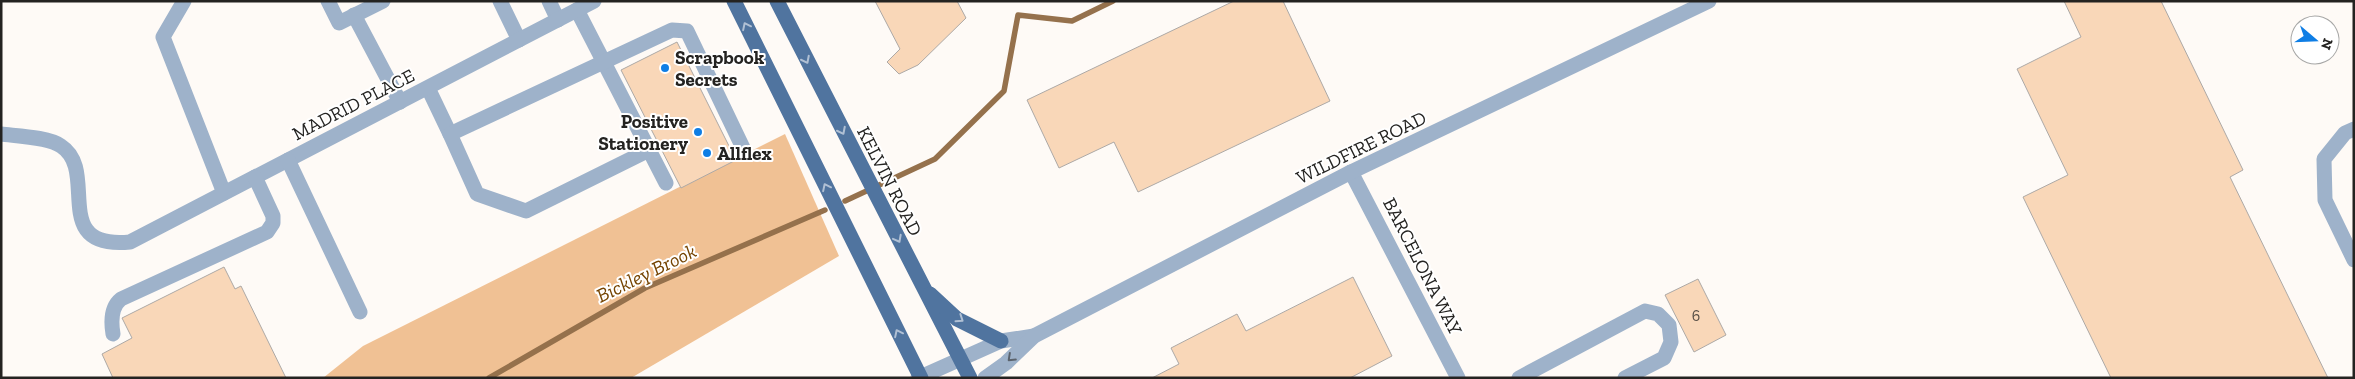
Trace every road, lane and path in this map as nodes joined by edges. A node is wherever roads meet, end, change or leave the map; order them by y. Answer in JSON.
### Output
{"nodes":[{"id":1,"x":184,"y":1,"type":"edge"},
{"id":2,"x":328,"y":1,"type":"edge"},
{"id":3,"x":383,"y":1,"type":"edge"},
{"id":4,"x":500,"y":1,"type":"edge"},
{"id":5,"x":549,"y":1,"type":"edge"},
{"id":6,"x":594,"y":1,"type":"edge"},
{"id":7,"x":734,"y":1,"type":"edge"},
{"id":8,"x":777,"y":1,"type":"edge"},
{"id":9,"x":1709,"y":1,"type":"edge"},
{"id":10,"x":578,"y":10,"type":"junction"},
{"id":11,"x":354,"y":15,"type":"junction"},
{"id":12,"x":558,"y":20,"type":"junction"},
{"id":13,"x":519,"y":40,"type":"junction"},
{"id":14,"x":604,"y":62,"type":"junction"},
{"id":15,"x":428,"y":88,"type":"junction"},
{"id":16,"x":400,"y":102,"type":"junction"},
{"id":17,"x":2354,"y":129,"type":"edge"},
{"id":18,"x":1,"y":134,"type":"edge"},
{"id":19,"x":450,"y":134,"type":"junction"},
{"id":20,"x":649,"y":150,"type":"junction"},
{"id":21,"x":744,"y":150,"type":"dead end"},
{"id":22,"x":288,"y":160,"type":"junction"},
{"id":23,"x":1351,"y":172,"type":"junction"},
{"id":24,"x":255,"y":177,"type":"junction"},
{"id":25,"x":666,"y":183,"type":"dead end"},
{"id":26,"x":224,"y":193,"type":"junction"},
{"id":27,"x":2354,"y":260,"type":"edge"},
{"id":28,"x":924,"y":288,"type":"junction"},
{"id":29,"x":360,"y":312,"type":"dead end"},
{"id":30,"x":113,"y":334,"type":"dead end"},
{"id":31,"x":1034,"y":336,"type":"junction"},
{"id":32,"x":1001,"y":341,"type":"junction"},
{"id":33,"x":960,"y":358,"type":"junction"},
{"id":34,"x":920,"y":377,"type":"edge"},
{"id":35,"x":970,"y":378,"type":"edge"},
{"id":36,"x":985,"y":378,"type":"edge"},
{"id":37,"x":1458,"y":378,"type":"edge"},
{"id":38,"x":1519,"y":378,"type":"edge"},
{"id":39,"x":1625,"y":378,"type":"edge"}],
"edges":[{"from":1,"to":26,"type":"street"},
{"from":2,"to":11,"type":"street"},
{"from":3,"to":11,"type":"street"},
{"from":4,"to":13,"type":"street"},
{"from":5,"to":12,"type":"street"},
{"from":6,"to":10,"type":"street","name":"MADRID PLACE"},
{"from":34,"to":7,"type":"main road","one_way":true},
{"from":8,"to":28,"type":"main road","name":"KELVIN ROAD","one_way":true},
{"from":9,"to":23,"type":"street","name":"WILDFIRE ROAD"},
{"from":10,"to":12,"type":"street","name":"MADRID PLACE"},
{"from":10,"to":14,"type":"street"},
{"from":11,"to":16,"type":"street"},
{"from":12,"to":13,"type":"street","name":"MADRID PLACE"},
{"from":13,"to":15,"type":"street","name":"MADRID PLACE"},
{"from":14,"to":19,"type":"street"},
{"from":14,"to":20,"type":"street"},
{"from":14,"to":21,"type":"street"},
{"from":15,"to":16,"type":"street","name":"MADRID PLACE"},
{"from":15,"to":19,"type":"street"},
{"from":16,"to":22,"type":"street","name":"MADRID PLACE"},
{"from":17,"to":27,"type":"street"},
{"from":18,"to":26,"type":"street","name":"MADRID PLACE"},
{"from":19,"to":20,"type":"street"},
{"from":20,"to":25,"type":"street"},
{"from":22,"to":24,"type":"street","name":"MADRID PLACE"},
{"from":22,"to":29,"type":"street"},
{"from":23,"to":31,"type":"street","name":"WILDFIRE ROAD"},
{"from":23,"to":37,"type":"street","name":"BARCELONA WAY"},
{"from":24,"to":26,"type":"street","name":"MADRID PLACE"},
{"from":24,"to":30,"type":"street"},
{"from":28,"to":32,"type":"main road","one_way":true},
{"from":28,"to":33,"type":"main road","name":"KELVIN ROAD"},
{"from":31,"to":32,"type":"street","name":"WILDFIRE ROAD"},
{"from":31,"to":36,"type":"street","name":"WILDFIRE ROAD","one_way":true},
{"from":32,"to":33,"type":"street","name":"WILDFIRE ROAD"},
{"from":33,"to":34,"type":"street","name":"WILDFIRE ROAD"},
{"from":33,"to":35,"type":"main road","name":"KELVIN ROAD"},
{"from":38,"to":39,"type":"street"}]}
